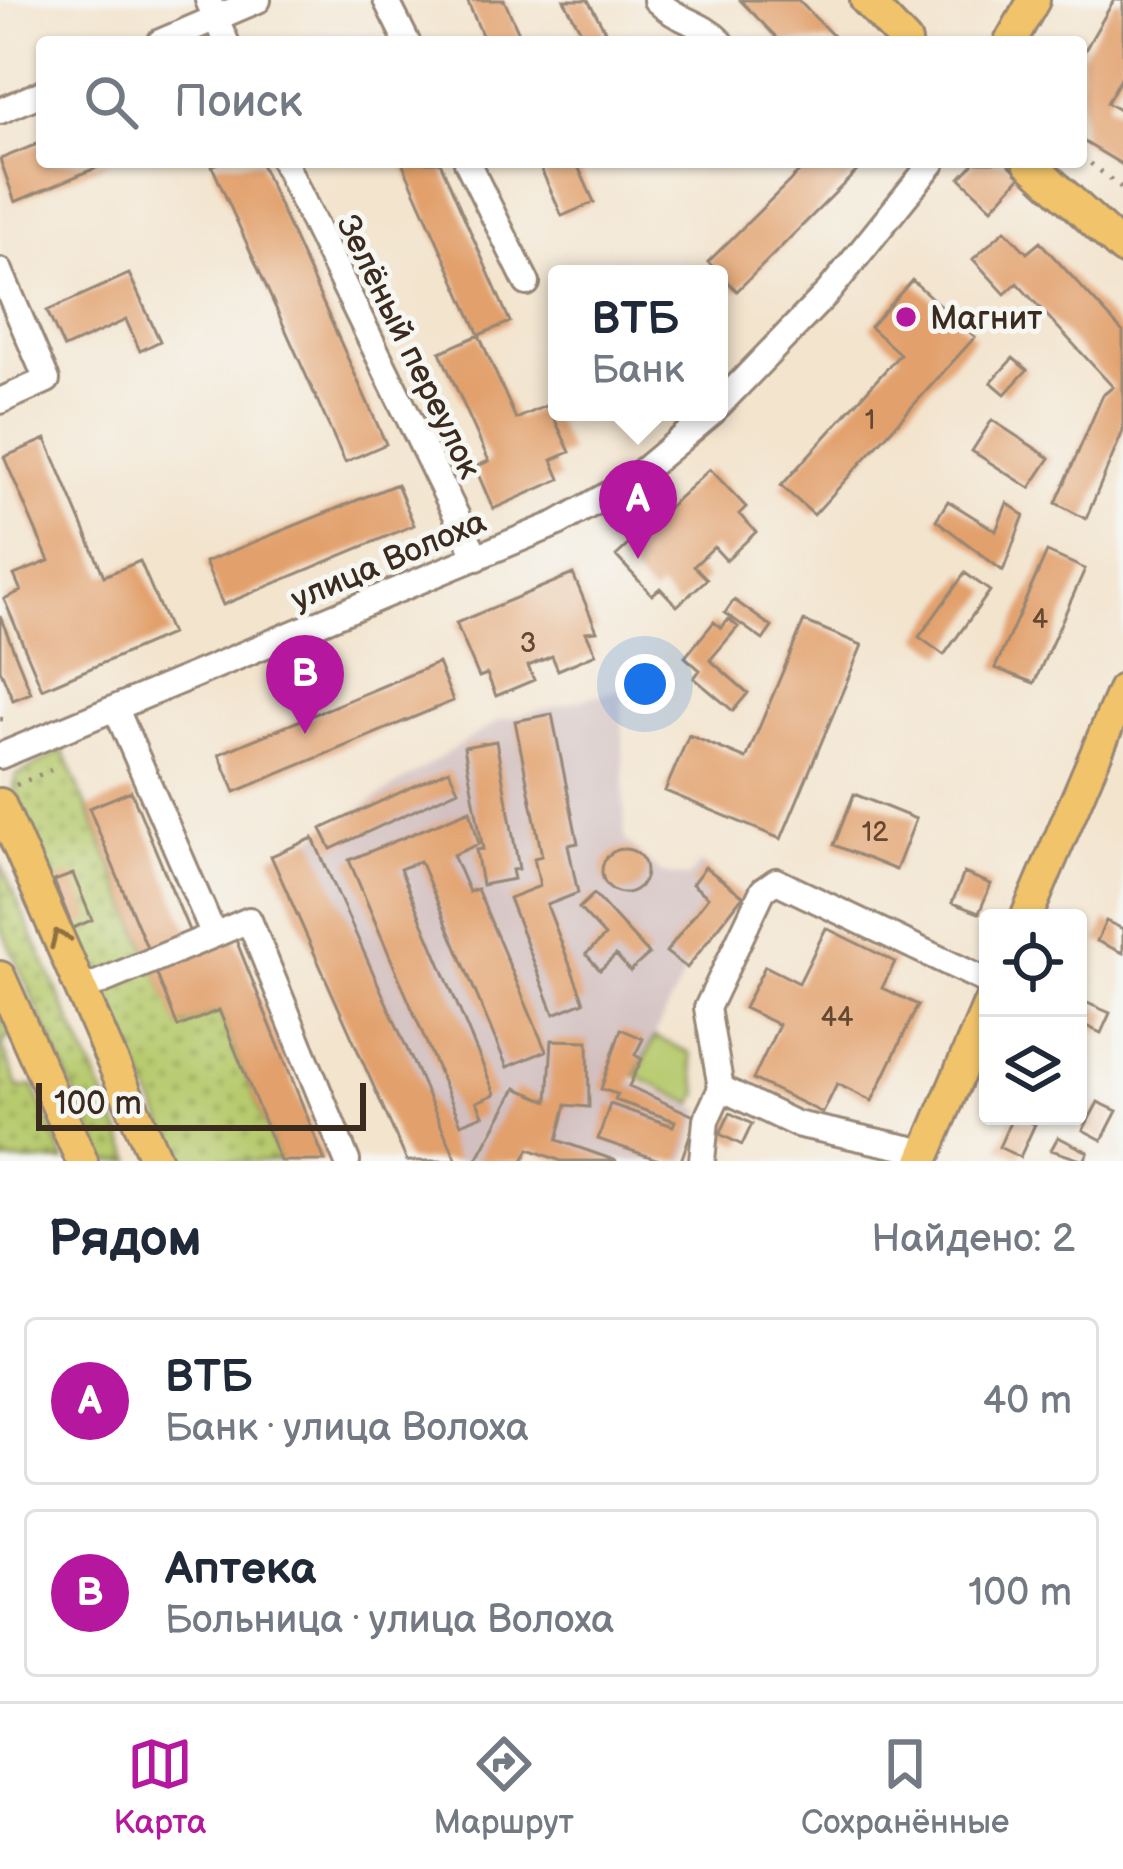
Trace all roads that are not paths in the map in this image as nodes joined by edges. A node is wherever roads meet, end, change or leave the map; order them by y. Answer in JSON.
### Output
{"nodes":[{"id":1,"x":258,"y":0,"type":"edge"},
{"id":2,"x":386,"y":0,"type":"edge"},
{"id":3,"x":656,"y":0,"type":"edge"},
{"id":4,"x":866,"y":0,"type":"edge"},
{"id":5,"x":1034,"y":0,"type":"edge"},
{"id":6,"x":216,"y":20,"type":"edge"},
{"id":7,"x":175,"y":36,"type":"edge"},
{"id":8,"x":404,"y":36,"type":"edge"},
{"id":9,"x":715,"y":36,"type":"edge"},
{"id":10,"x":900,"y":36,"type":"edge"},
{"id":11,"x":1013,"y":36,"type":"edge"},
{"id":12,"x":36,"y":96,"type":"edge"},
{"id":13,"x":0,"y":111,"type":"edge"},
{"id":14,"x":287,"y":168,"type":"edge"},
{"id":15,"x":470,"y":168,"type":"edge"},
{"id":16,"x":928,"y":168,"type":"edge"},
{"id":17,"x":1035,"y":168,"type":"edge"},
{"id":18,"x":1123,"y":249,"type":"edge"},
{"id":19,"x":0,"y":271,"type":"edge"},
{"id":20,"x":527,"y":283,"type":"dead end"},
{"id":21,"x":728,"y":397,"type":"edge"},
{"id":22,"x":0,"y":401,"type":"edge"},
{"id":23,"x":702,"y":421,"type":"edge"},
{"id":24,"x":477,"y":558,"type":"junction"},
{"id":25,"x":1123,"y":690,"type":"edge"},
{"id":26,"x":116,"y":709,"type":"junction"},
{"id":27,"x":0,"y":757,"type":"edge"},
{"id":28,"x":0,"y":804,"type":"edge"},
{"id":29,"x":1030,"y":909,"type":"edge"},
{"id":30,"x":214,"y":935,"type":"junction"},
{"id":31,"x":0,"y":976,"type":"edge"},
{"id":32,"x":979,"y":978,"type":"edge"},
{"id":33,"x":81,"y":990,"type":"junction"},
{"id":34,"x":983,"y":1017,"type":"edge"},
{"id":35,"x":721,"y":1088,"type":"junction"},
{"id":36,"x":924,"y":1157,"type":"edge"},
{"id":37,"x":82,"y":1161,"type":"edge"},
{"id":38,"x":156,"y":1161,"type":"edge"},
{"id":39,"x":347,"y":1161,"type":"edge"},
{"id":40,"x":702,"y":1161,"type":"edge"}],
"edges":[{"from":1,"to":6,"type":"street"},
{"from":2,"to":8,"type":"street"},
{"from":3,"to":9,"type":"street"},
{"from":4,"to":10,"type":"main road"},
{"from":5,"to":11,"type":"main road"},
{"from":6,"to":7,"type":"street"},
{"from":12,"to":13,"type":"street"},
{"from":14,"to":24,"type":"street","name":"Зелёный переулок"},
{"from":15,"to":20,"type":"street"},
{"from":16,"to":21,"type":"street","name":"улица Волоха"},
{"from":17,"to":18,"type":"main road"},
{"from":19,"to":22,"type":"street"},
{"from":23,"to":24,"type":"street","name":"улица Волоха"},
{"from":24,"to":26,"type":"street","name":"улица Волоха"},
{"from":25,"to":29,"type":"main road"},
{"from":26,"to":27,"type":"street","name":"улица Волоха"},
{"from":26,"to":30,"type":"street"},
{"from":33,"to":28,"type":"main road","one_way":true},
{"from":30,"to":33,"type":"street"},
{"from":30,"to":39,"type":"street"},
{"from":31,"to":37,"type":"main road"},
{"from":32,"to":35,"type":"street"},
{"from":33,"to":38,"type":"main road"},
{"from":34,"to":36,"type":"main road"},
{"from":35,"to":36,"type":"street"},
{"from":35,"to":40,"type":"street"}]}
